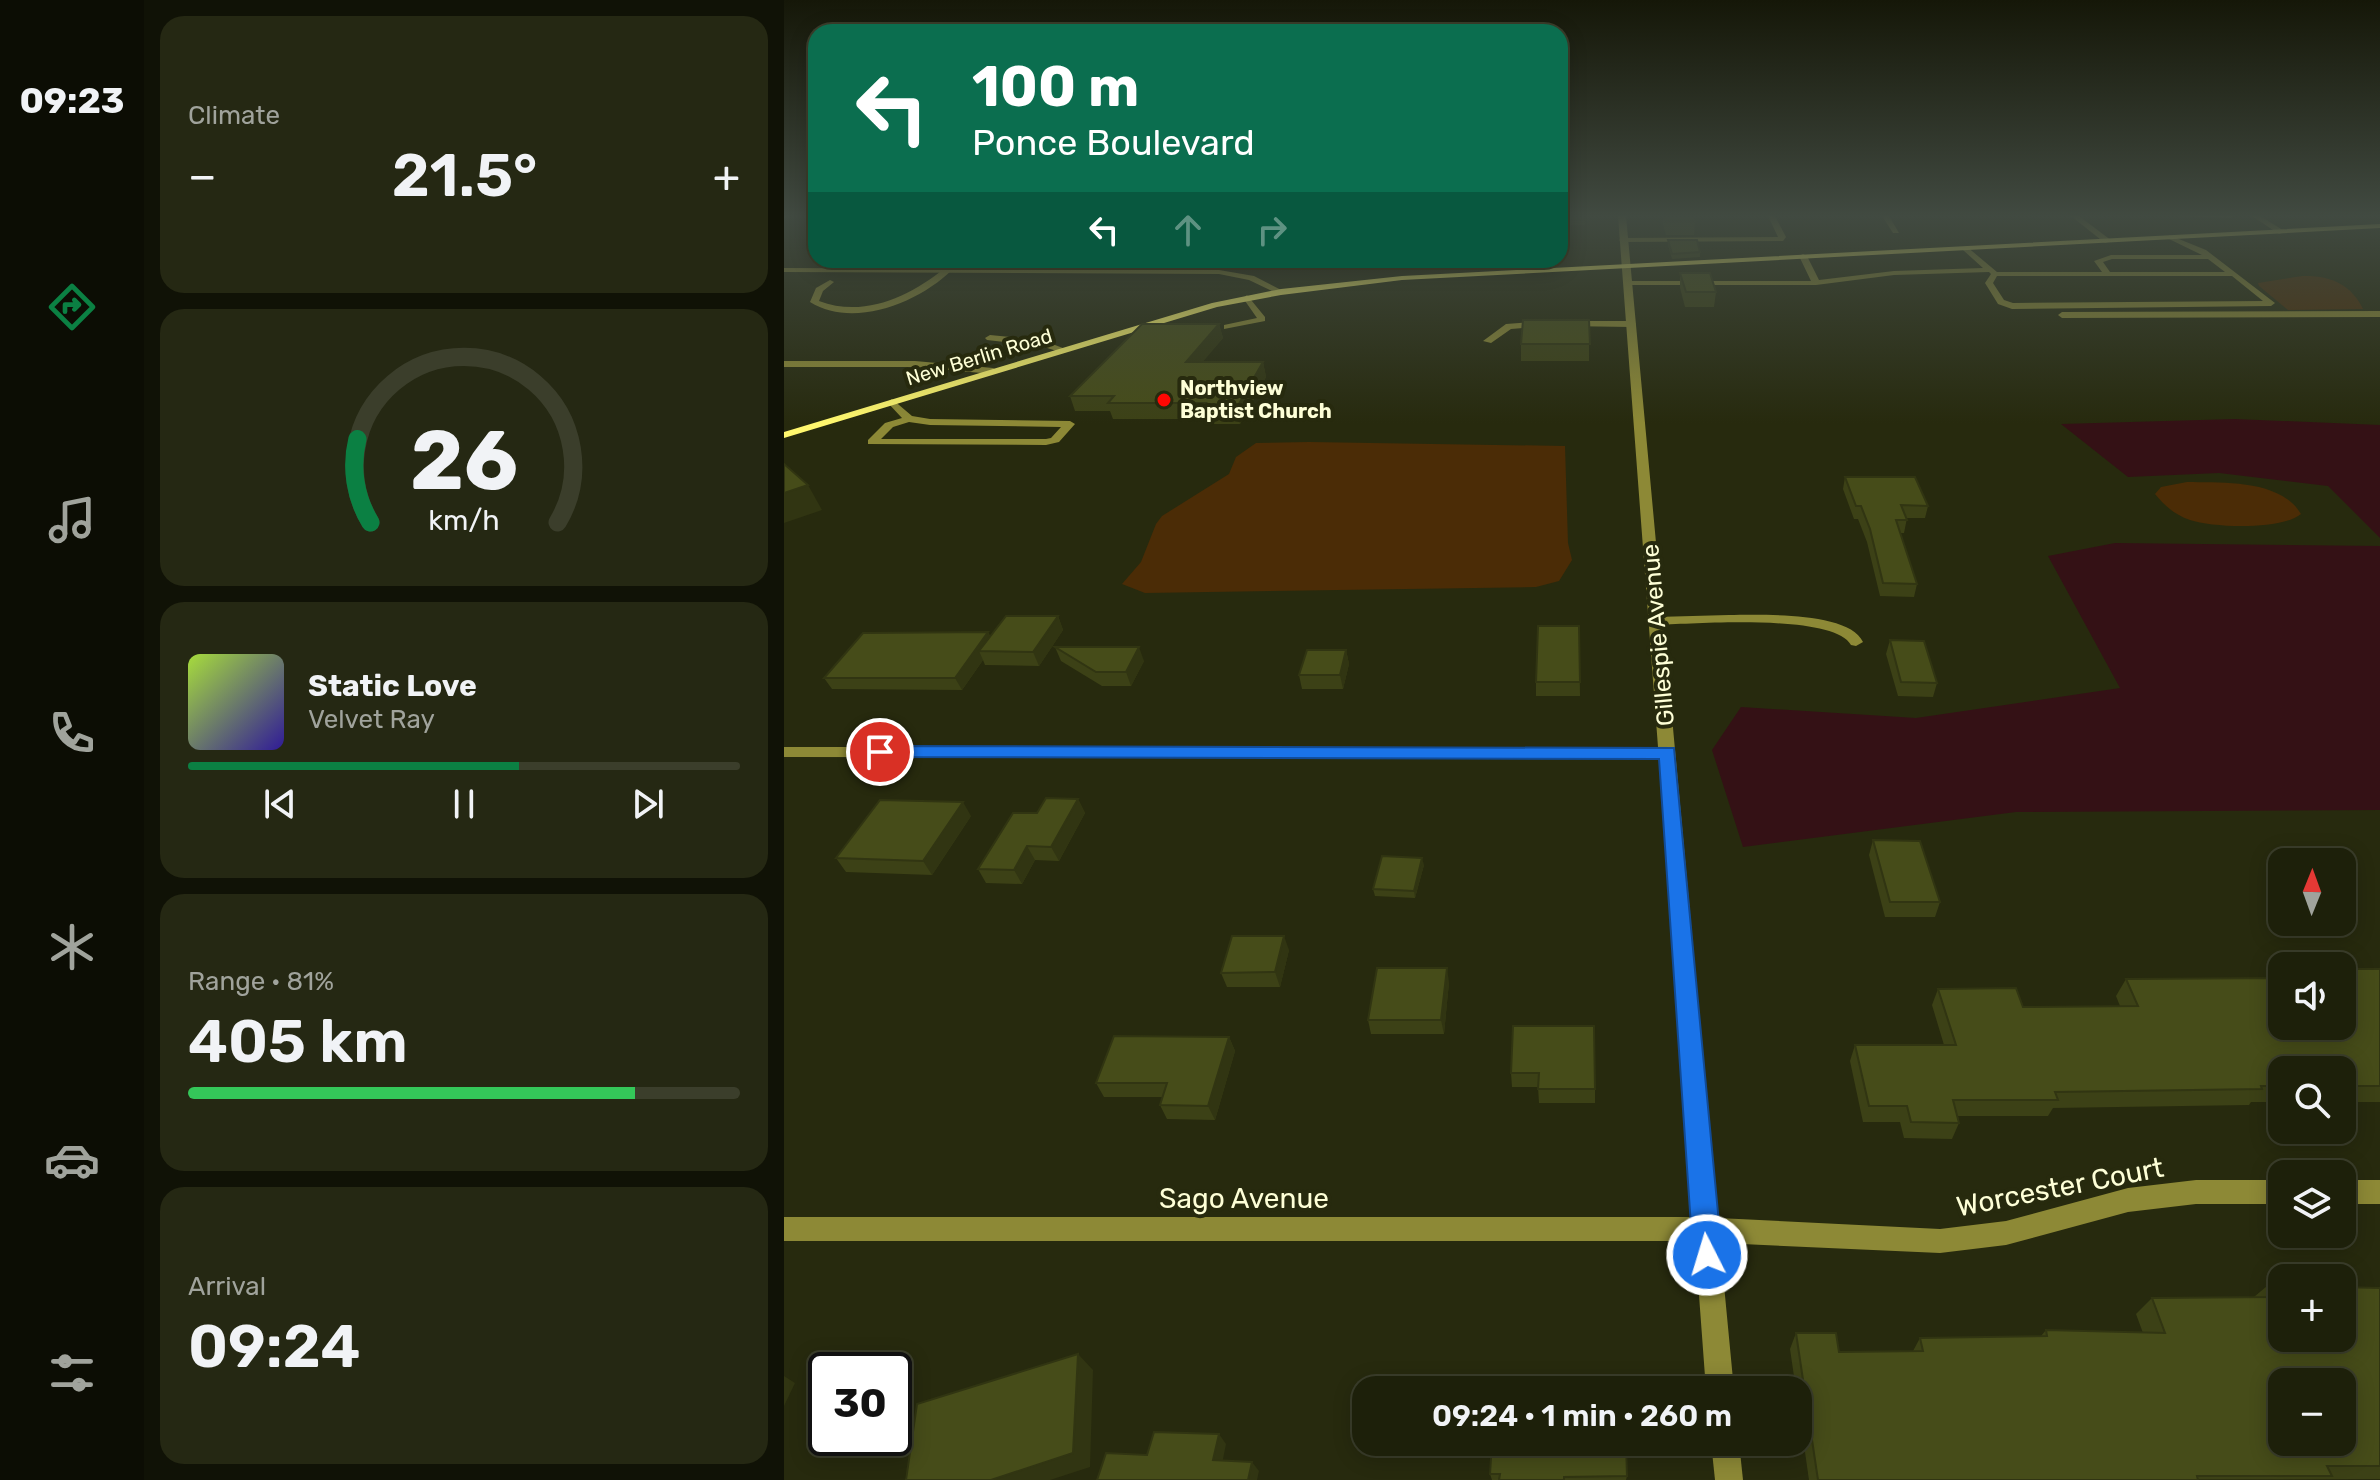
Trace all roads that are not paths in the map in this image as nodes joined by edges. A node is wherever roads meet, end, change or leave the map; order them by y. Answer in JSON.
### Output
{"nodes":[{"id":1,"x":826,"y":285,"type":"edge"},
{"id":2,"x":924,"y":285,"type":"edge"},
{"id":3,"x":1266,"y":285,"type":"edge"},
{"id":4,"x":1341,"y":285,"type":"edge"},
{"id":5,"x":1629,"y":285,"type":"edge"},
{"id":6,"x":1990,"y":285,"type":"edge"},
{"id":7,"x":2248,"y":285,"type":"edge"},
{"id":8,"x":1281,"y":292,"type":"junction"},
{"id":9,"x":1247,"y":298,"type":"junction"},
{"id":10,"x":2380,"y":314,"type":"edge"},
{"id":11,"x":2062,"y":315,"type":"dead end"},
{"id":12,"x":1632,"y":324,"type":"junction"},
{"id":13,"x":1227,"y":327,"type":"dead end"},
{"id":14,"x":990,"y":338,"type":"dead end"},
{"id":15,"x":1488,"y":341,"type":"dead end"},
{"id":16,"x":1063,"y":350,"type":"junction"},
{"id":17,"x":784,"y":364,"type":"edge"},
{"id":18,"x":993,"y":371,"type":"junction"},
{"id":19,"x":892,"y":402,"type":"junction"},
{"id":20,"x":909,"y":419,"type":"junction"},
{"id":21,"x":784,"y":435,"type":"edge"},
{"id":22,"x":1656,"y":621,"type":"junction"},
{"id":23,"x":1856,"y":642,"type":"dead end"},
{"id":24,"x":784,"y":752,"type":"edge"},
{"id":25,"x":1667,"y":753,"type":"junction"},
{"id":26,"x":2268,"y":1192,"type":"edge"},
{"id":27,"x":2356,"y":1192,"type":"edge"},
{"id":28,"x":2380,"y":1192,"type":"edge"},
{"id":29,"x":1705,"y":1228,"type":"junction"},
{"id":30,"x":784,"y":1229,"type":"edge"},
{"id":31,"x":1719,"y":1376,"type":"edge"},
{"id":32,"x":1726,"y":1456,"type":"edge"},
{"id":33,"x":1729,"y":1480,"type":"edge"}],
"edges":[{"from":1,"to":2,"type":"street"},
{"from":3,"to":8,"type":"street"},
{"from":4,"to":8,"type":"street","name":"New Berlin Road"},
{"from":5,"to":12,"type":"street","name":"Gillespie Avenue"},
{"from":6,"to":7,"type":"street"},
{"from":8,"to":9,"type":"street","name":"New Berlin Road"},
{"from":9,"to":13,"type":"street"},
{"from":9,"to":16,"type":"street","name":"New Berlin Road"},
{"from":10,"to":11,"type":"street"},
{"from":12,"to":15,"type":"street"},
{"from":12,"to":22,"type":"street","name":"Gillespie Avenue"},
{"from":14,"to":16,"type":"street"},
{"from":16,"to":18,"type":"street","name":"New Berlin Road"},
{"from":17,"to":18,"type":"street"},
{"from":18,"to":19,"type":"street","name":"New Berlin Road"},
{"from":19,"to":20,"type":"street"},
{"from":19,"to":21,"type":"street","name":"New Berlin Road"},
{"from":20,"to":20,"type":"street"},
{"from":22,"to":23,"type":"street"},
{"from":22,"to":25,"type":"street","name":"Gillespie Avenue"},
{"from":24,"to":25,"type":"street"},
{"from":25,"to":29,"type":"street","name":"Gillespie Avenue"},
{"from":26,"to":29,"type":"street","name":"Worcester Court"},
{"from":27,"to":28,"type":"street"},
{"from":29,"to":30,"type":"street","name":"Sago Avenue"},
{"from":29,"to":31,"type":"street","name":"Gillespie Avenue"},
{"from":32,"to":33,"type":"street"}]}
